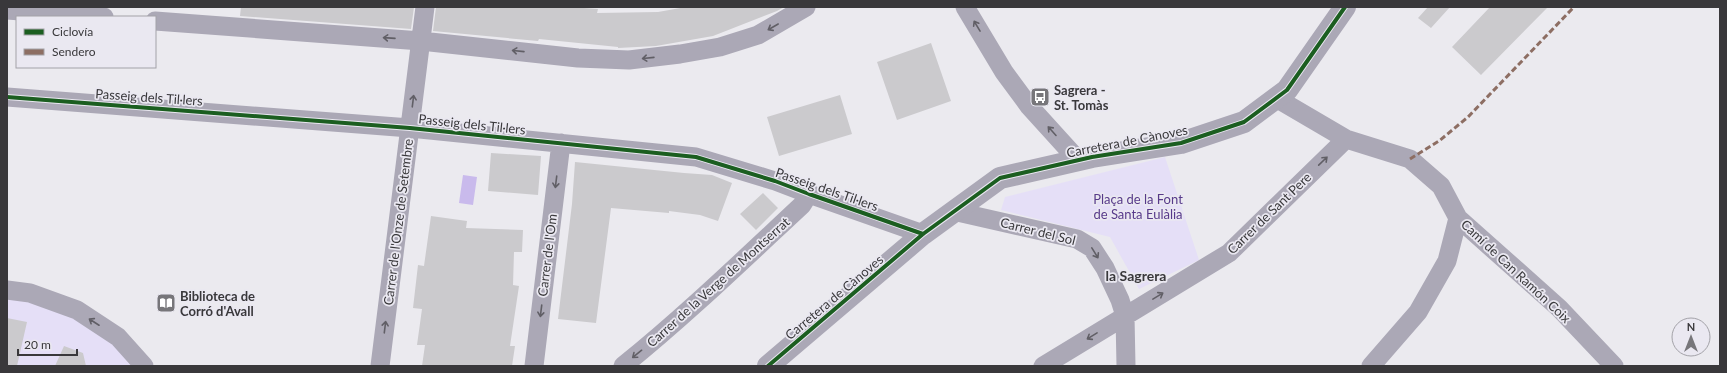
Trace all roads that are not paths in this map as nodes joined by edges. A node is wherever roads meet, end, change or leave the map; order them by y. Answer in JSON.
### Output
{"nodes":[{"id":1,"x":425,"y":7,"type":"edge"},
{"id":2,"x":806,"y":7,"type":"edge"},
{"id":3,"x":965,"y":7,"type":"edge"},
{"id":4,"x":1345,"y":7,"type":"edge"},
{"id":5,"x":7,"y":11,"type":"edge"},
{"id":6,"x":88,"y":16,"type":"edge"},
{"id":7,"x":156,"y":21,"type":"edge"},
{"id":8,"x":421,"y":41,"type":"junction"},
{"id":9,"x":7,"y":97,"type":"edge"},
{"id":10,"x":1276,"y":98,"type":"junction"},
{"id":11,"x":410,"y":128,"type":"junction"},
{"id":12,"x":1346,"y":139,"type":"junction"},
{"id":13,"x":561,"y":143,"type":"junction"},
{"id":14,"x":1078,"y":160,"type":"junction"},
{"id":15,"x":809,"y":194,"type":"junction"},
{"id":16,"x":953,"y":211,"type":"junction"},
{"id":17,"x":1458,"y":218,"type":"junction"},
{"id":18,"x":923,"y":234,"type":"junction"},
{"id":19,"x":7,"y":290,"type":"edge"},
{"id":20,"x":1125,"y":316,"type":"junction"},
{"id":21,"x":144,"y":366,"type":"edge"},
{"id":22,"x":380,"y":366,"type":"edge"},
{"id":23,"x":534,"y":366,"type":"edge"},
{"id":24,"x":623,"y":366,"type":"edge"},
{"id":25,"x":768,"y":366,"type":"edge"},
{"id":26,"x":1043,"y":366,"type":"edge"},
{"id":27,"x":1126,"y":366,"type":"edge"},
{"id":28,"x":1371,"y":366,"type":"edge"},
{"id":29,"x":1614,"y":366,"type":"edge"}],
"edges":[{"from":1,"to":8,"type":"street","name":"Carrer de l'Onze de Setembre"},
{"from":2,"to":8,"type":"street","one_way":true},
{"from":14,"to":3,"type":"street","one_way":true},
{"from":4,"to":10,"type":"street","name":"Carretera de Cànoves"},
{"from":5,"to":6,"type":"street"},
{"from":8,"to":7,"type":"street","one_way":true},
{"from":11,"to":8,"type":"street","name":"Carrer de l'Onze de Setembre","one_way":true},
{"from":9,"to":11,"type":"street","name":"Passeig dels Til·lers"},
{"from":10,"to":12,"type":"street","name":"Camí de Can Ramón Coix"},
{"from":10,"to":14,"type":"street","name":"Carretera de Cànoves"},
{"from":11,"to":13,"type":"street","name":"Passeig dels Til·lers"},
{"from":22,"to":11,"type":"street","name":"Carrer de l'Onze de Setembre","one_way":true},
{"from":12,"to":17,"type":"street","name":"Camí de Can Ramón Coix"},
{"from":20,"to":12,"type":"street","name":"Carrer de Sant Pere","one_way":true},
{"from":13,"to":15,"type":"street","name":"Passeig dels Til·lers"},
{"from":13,"to":23,"type":"street","name":"Carrer de l'Om","one_way":true},
{"from":14,"to":16,"type":"street","name":"Carretera de Cànoves"},
{"from":15,"to":18,"type":"street","name":"Passeig dels Til·lers"},
{"from":15,"to":24,"type":"street","name":"Carrer de la Verge de Montserrat","one_way":true},
{"from":16,"to":18,"type":"street","name":"Carretera de Cànoves"},
{"from":16,"to":20,"type":"street","name":"Carrer del Sol","one_way":true},
{"from":17,"to":28,"type":"street"},
{"from":17,"to":29,"type":"street","name":"Camí de Can Ramón Coix"},
{"from":18,"to":25,"type":"street","name":"Carretera de Cànoves"},
{"from":21,"to":19,"type":"street","one_way":true},
{"from":20,"to":26,"type":"street","name":"Carrer de Sant Pere","one_way":true},
{"from":20,"to":27,"type":"street","name":"Carrer del Sol"}]}
